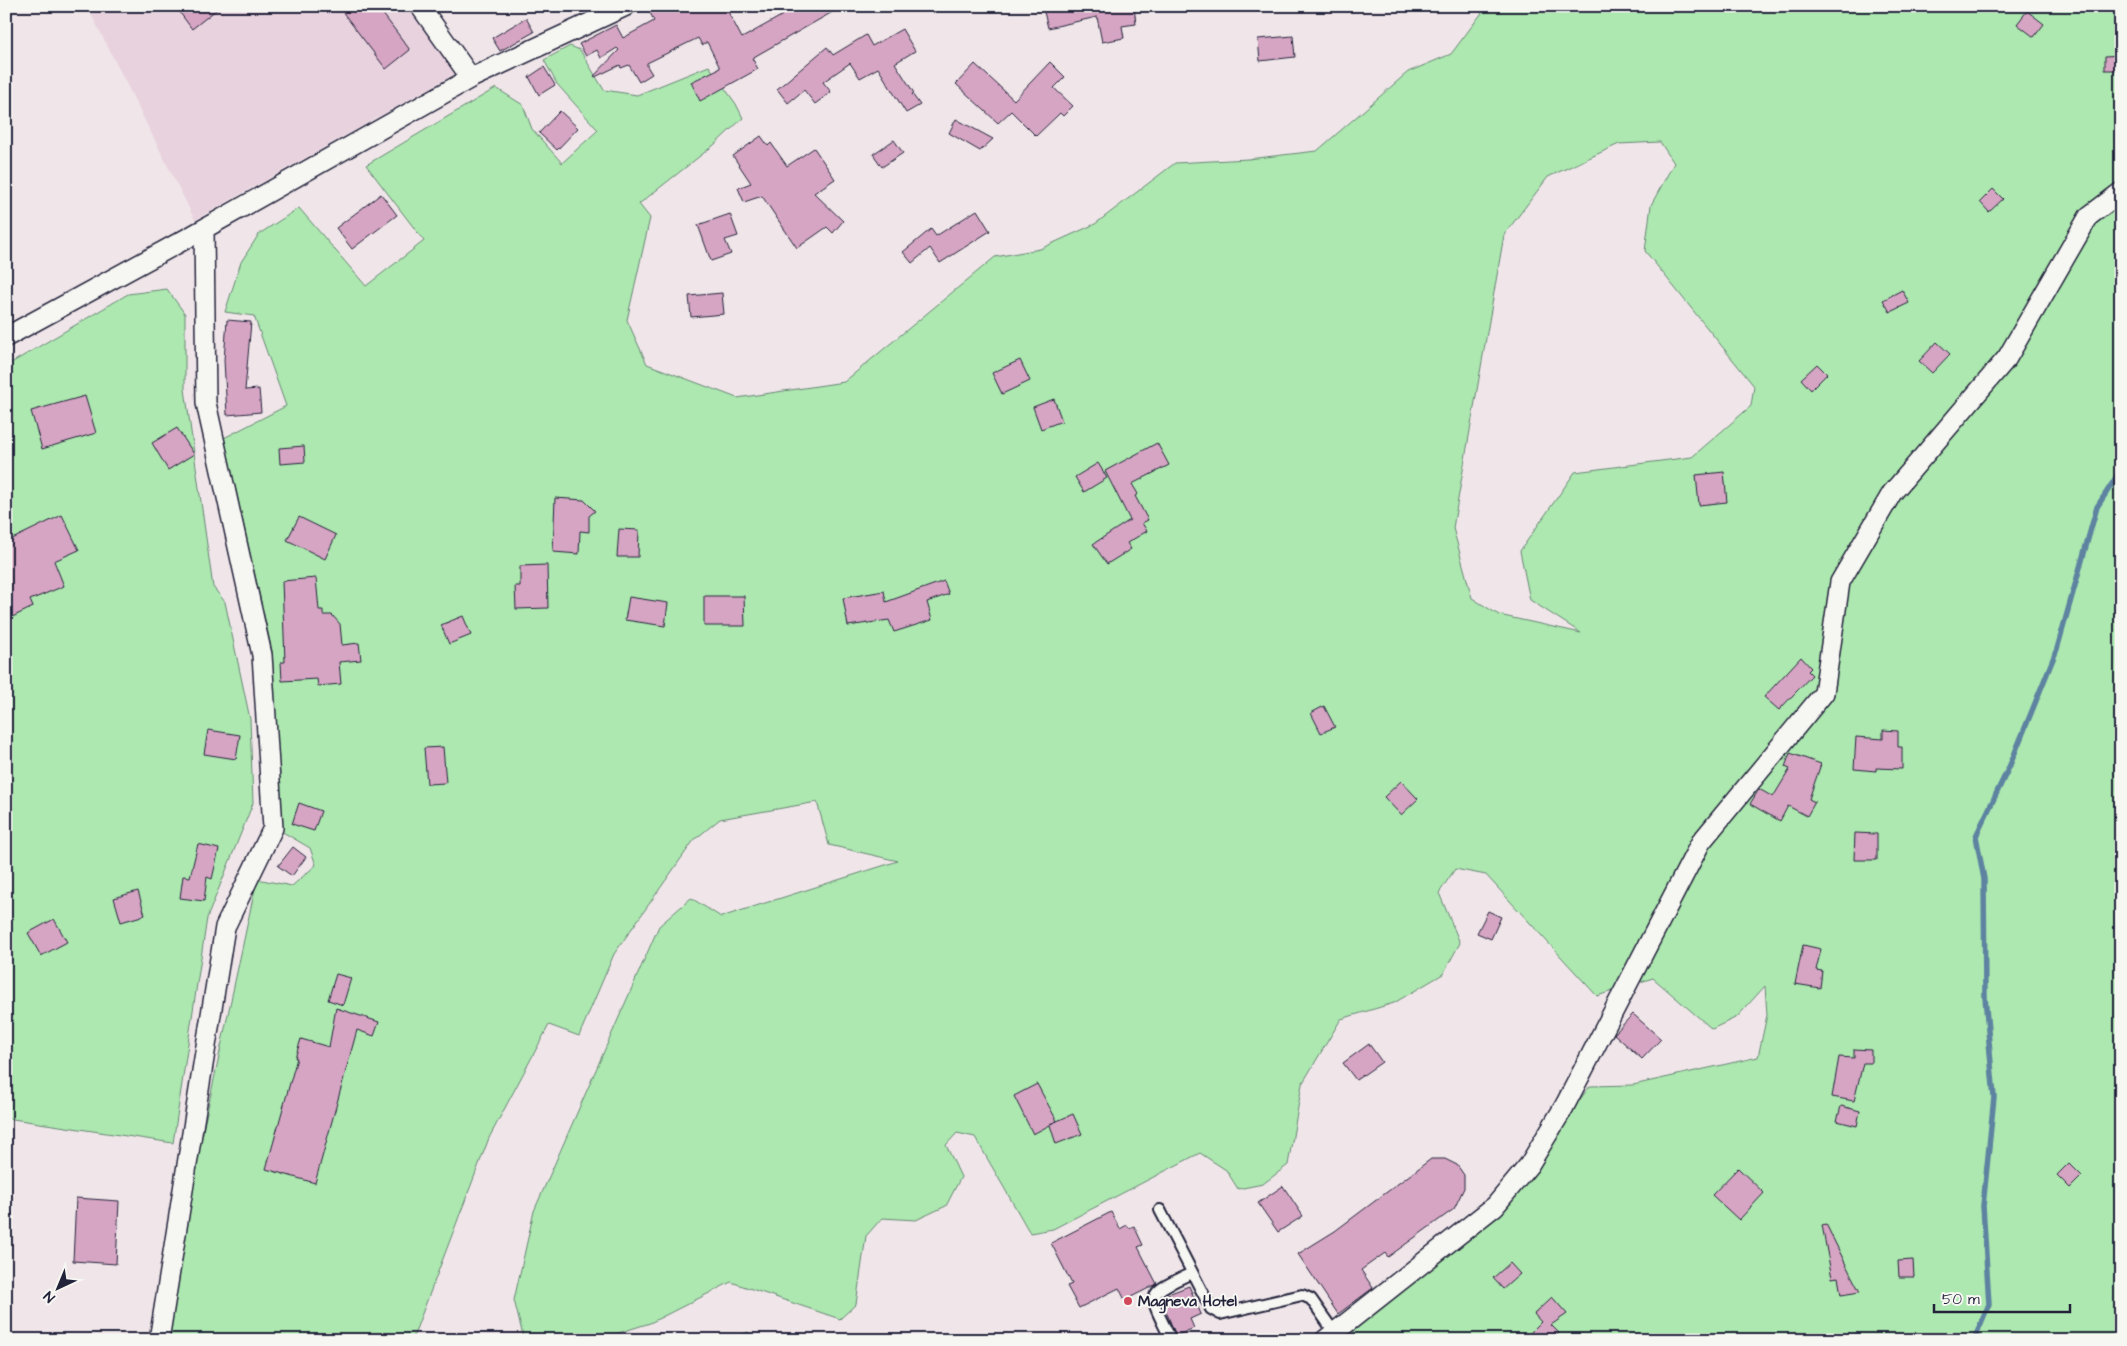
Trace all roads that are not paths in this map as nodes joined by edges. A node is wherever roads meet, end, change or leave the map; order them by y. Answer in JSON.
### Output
{"nodes":[{"id":1,"x":420,"y":6,"type":"edge"},
{"id":2,"x":626,"y":6,"type":"edge"},
{"id":3,"x":471,"y":78,"type":"junction"},
{"id":4,"x":2121,"y":192,"type":"edge"},
{"id":5,"x":204,"y":229,"type":"junction"},
{"id":6,"x":6,"y":337,"type":"edge"},
{"id":7,"x":1160,"y":1210,"type":"dead end"},
{"id":8,"x":1192,"y":1273,"type":"junction"},
{"id":9,"x":1330,"y":1336,"type":"edge"},
{"id":10,"x":159,"y":1340,"type":"edge"},
{"id":11,"x":1171,"y":1340,"type":"edge"}],
"edges":[{"from":1,"to":3,"type":"street"},
{"from":2,"to":3,"type":"street"},
{"from":3,"to":5,"type":"street"},
{"from":4,"to":9,"type":"street"},
{"from":5,"to":6,"type":"street"},
{"from":5,"to":10,"type":"street"},
{"from":7,"to":8,"type":"lane"},
{"from":8,"to":9,"type":"lane"},
{"from":8,"to":11,"type":"lane"}]}
